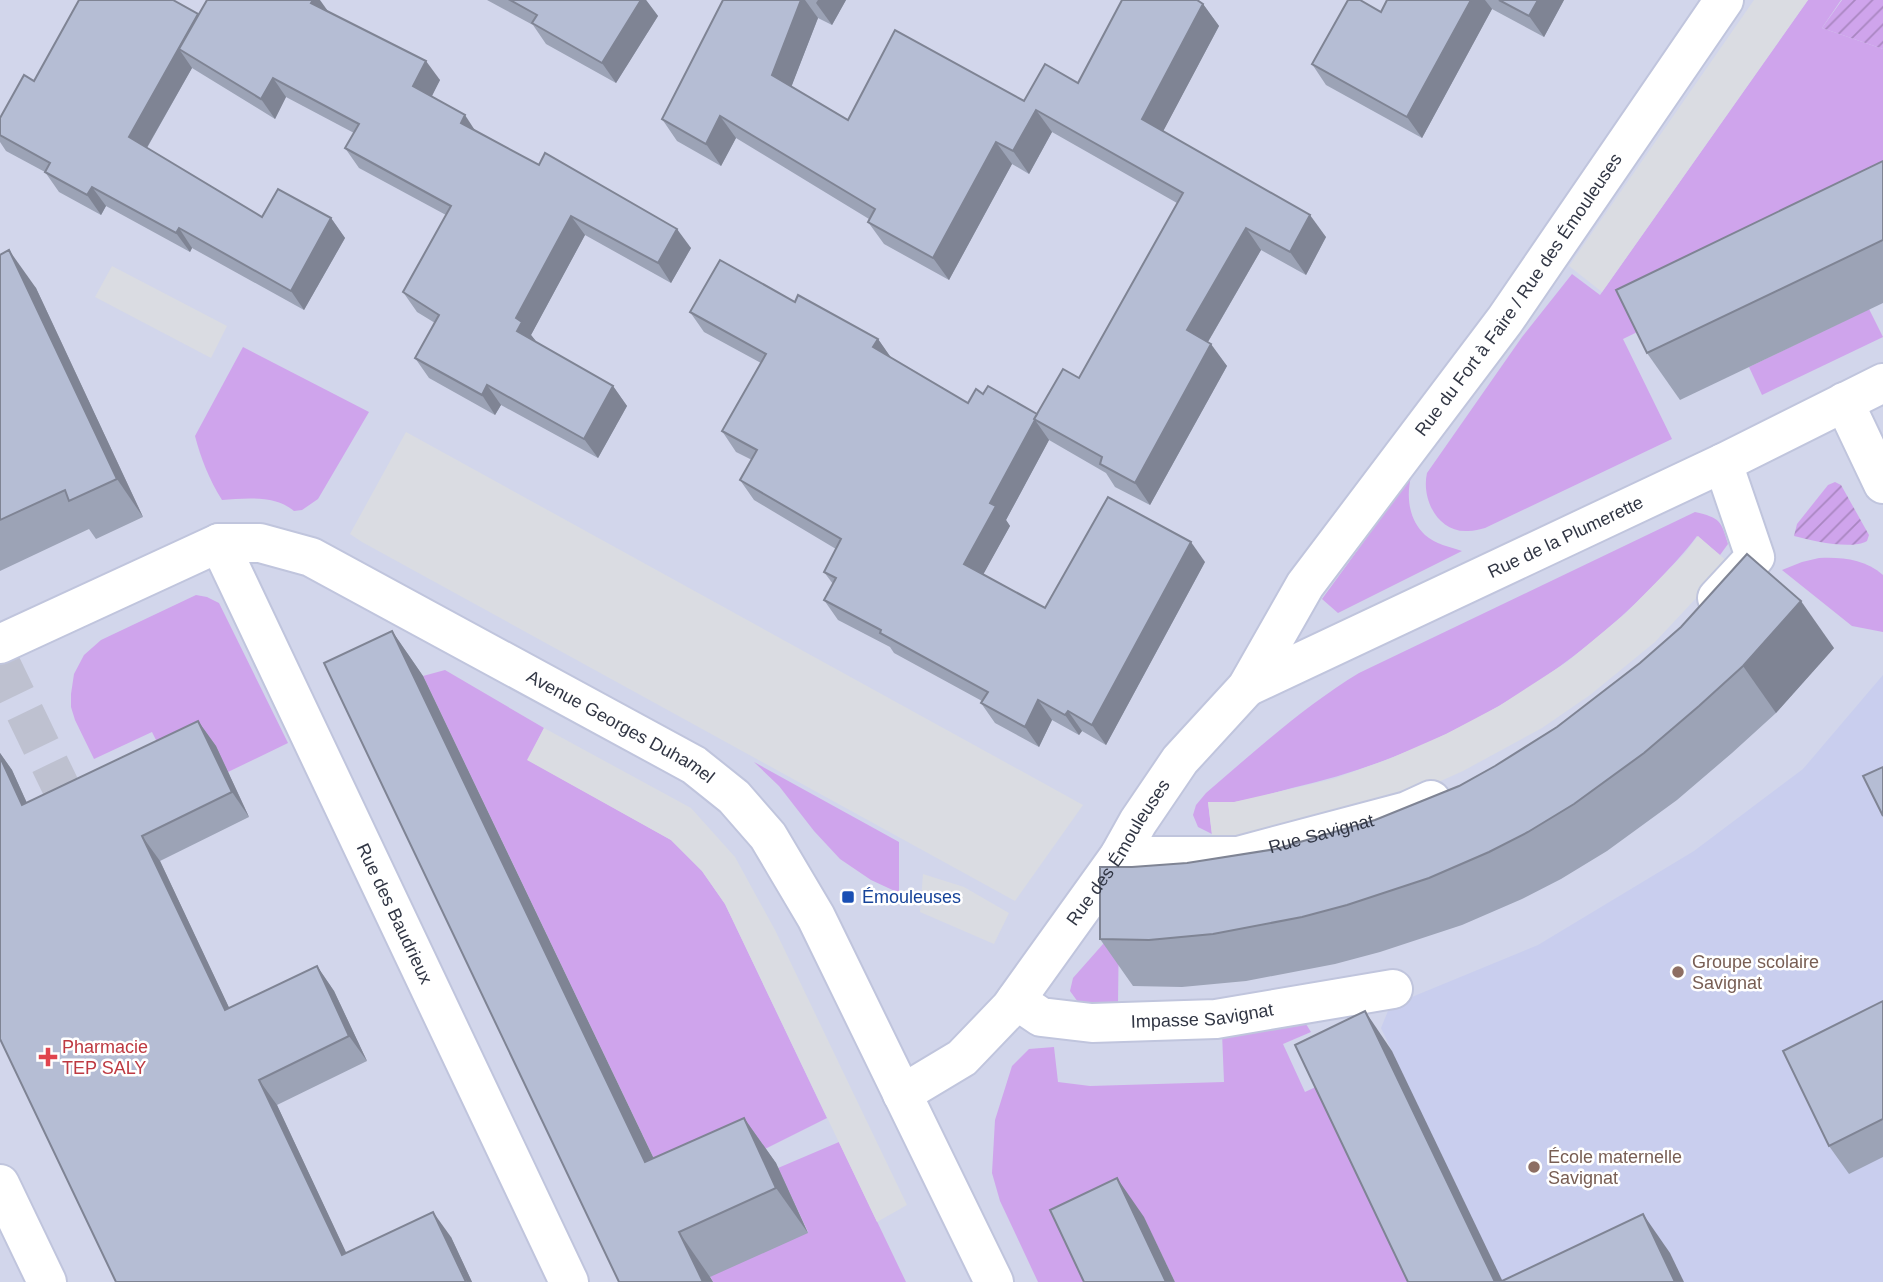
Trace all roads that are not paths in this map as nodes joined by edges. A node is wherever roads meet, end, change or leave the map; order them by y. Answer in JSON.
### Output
{"nodes":[{"id":1,"x":1724,"y":0,"type":"edge"},
{"id":2,"x":1883,"y":383,"type":"edge"},
{"id":3,"x":1844,"y":402,"type":"junction"},
{"id":4,"x":1723,"y":463,"type":"junction"},
{"id":5,"x":1883,"y":484,"type":"edge"},
{"id":6,"x":219,"y":543,"type":"junction"},
{"id":7,"x":1304,"y":585,"type":"joint"},
{"id":8,"x":1691,"y":626,"type":"edge"},
{"id":9,"x":0,"y":644,"type":"edge"},
{"id":10,"x":1247,"y":687,"type":"junction"},
{"id":11,"x":1456,"y":789,"type":"edge"},
{"id":12,"x":1119,"y":856,"type":"junction"},
{"id":13,"x":1393,"y":989,"type":"dead end"},
{"id":14,"x":1016,"y":1000,"type":"junction"},
{"id":15,"x":902,"y":1094,"type":"junction"},
{"id":16,"x":0,"y":1184,"type":"edge"},
{"id":17,"x":47,"y":1282,"type":"edge"},
{"id":18,"x":569,"y":1282,"type":"edge"},
{"id":19,"x":994,"y":1282,"type":"edge"}],
"edges":[{"from":1,"to":7,"type":"street","name":"Rue du Fort à Faire / Rue des Émouleuses"},
{"from":2,"to":3,"type":"street","name":"Rue de la Plumerette"},
{"from":3,"to":4,"type":"street","name":"Rue de la Plumerette"},
{"from":3,"to":5,"type":"street"},
{"from":4,"to":8,"type":"street"},
{"from":4,"to":10,"type":"street","name":"Rue de la Plumerette"},
{"from":6,"to":9,"type":"street","name":"Avenue Georges Duhamel"},
{"from":6,"to":15,"type":"street","name":"Avenue Georges Duhamel"},
{"from":6,"to":18,"type":"street","name":"Rue des Baudrieux"},
{"from":7,"to":10,"type":"street","name":"Rue des Émouleuses"},
{"from":10,"to":12,"type":"street","name":"Rue des Émouleuses"},
{"from":11,"to":12,"type":"street","name":"Rue Savignat"},
{"from":12,"to":14,"type":"street","name":"Rue des Émouleuses"},
{"from":13,"to":14,"type":"street","name":"Impasse Savignat"},
{"from":14,"to":15,"type":"street","name":"Rue des Émouleuses"},
{"from":15,"to":19,"type":"street","name":"Avenue Georges Duhamel"},
{"from":16,"to":17,"type":"street"}]}
